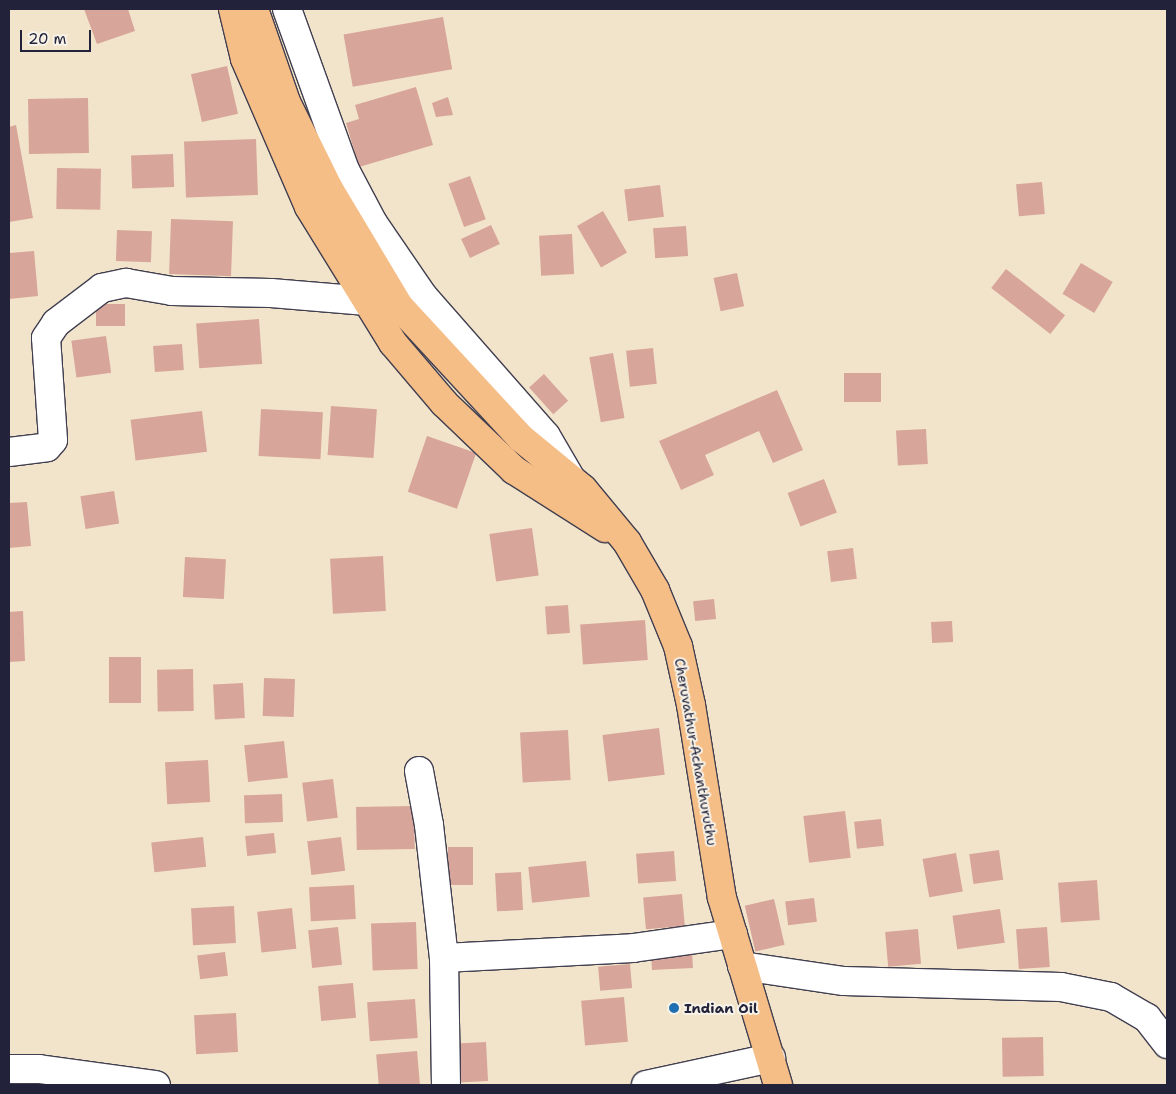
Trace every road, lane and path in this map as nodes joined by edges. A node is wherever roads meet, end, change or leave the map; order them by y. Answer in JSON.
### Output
{"nodes":[{"id":1,"x":233,"y":9,"type":"edge"},
{"id":2,"x":254,"y":9,"type":"edge"},
{"id":3,"x":287,"y":9,"type":"edge"},
{"id":4,"x":367,"y":301,"type":"junction"},
{"id":5,"x":9,"y":452,"type":"edge"},
{"id":6,"x":571,"y":479,"type":"junction"},
{"id":7,"x":627,"y":542,"type":"junction"},
{"id":8,"x":419,"y":771,"type":"dead end"},
{"id":9,"x":733,"y":934,"type":"junction"},
{"id":10,"x":444,"y":958,"type":"junction"},
{"id":11,"x":742,"y":966,"type":"junction"},
{"id":12,"x":1167,"y":1044,"type":"edge"},
{"id":13,"x":771,"y":1058,"type":"junction"},
{"id":14,"x":9,"y":1069,"type":"edge"},
{"id":15,"x":156,"y":1085,"type":"edge"},
{"id":16,"x":446,"y":1085,"type":"edge"},
{"id":17,"x":646,"y":1085,"type":"edge"},
{"id":18,"x":778,"y":1085,"type":"edge"}],
"edges":[{"from":1,"to":4,"type":"main road"},
{"from":2,"to":6,"type":"main road","name":"Cheruvathur-Achanthuruthu"},
{"from":3,"to":6,"type":"street"},
{"from":4,"to":5,"type":"street"},
{"from":4,"to":7,"type":"main road"},
{"from":6,"to":7,"type":"main road","name":"Cheruvathur-Achanthuruthu"},
{"from":7,"to":9,"type":"main road","name":"Cheruvathur-Achanthuruthu"},
{"from":8,"to":10,"type":"street"},
{"from":9,"to":10,"type":"street"},
{"from":9,"to":11,"type":"main road","name":"Cheruvathur-Achanthuruthu"},
{"from":10,"to":16,"type":"street"},
{"from":11,"to":12,"type":"street"},
{"from":11,"to":13,"type":"main road","name":"Cheruvathur-Achanthuruthu"},
{"from":13,"to":17,"type":"street"},
{"from":13,"to":18,"type":"main road","name":"Cheruvathur-Achanthuruthu"},
{"from":14,"to":15,"type":"street"}]}
